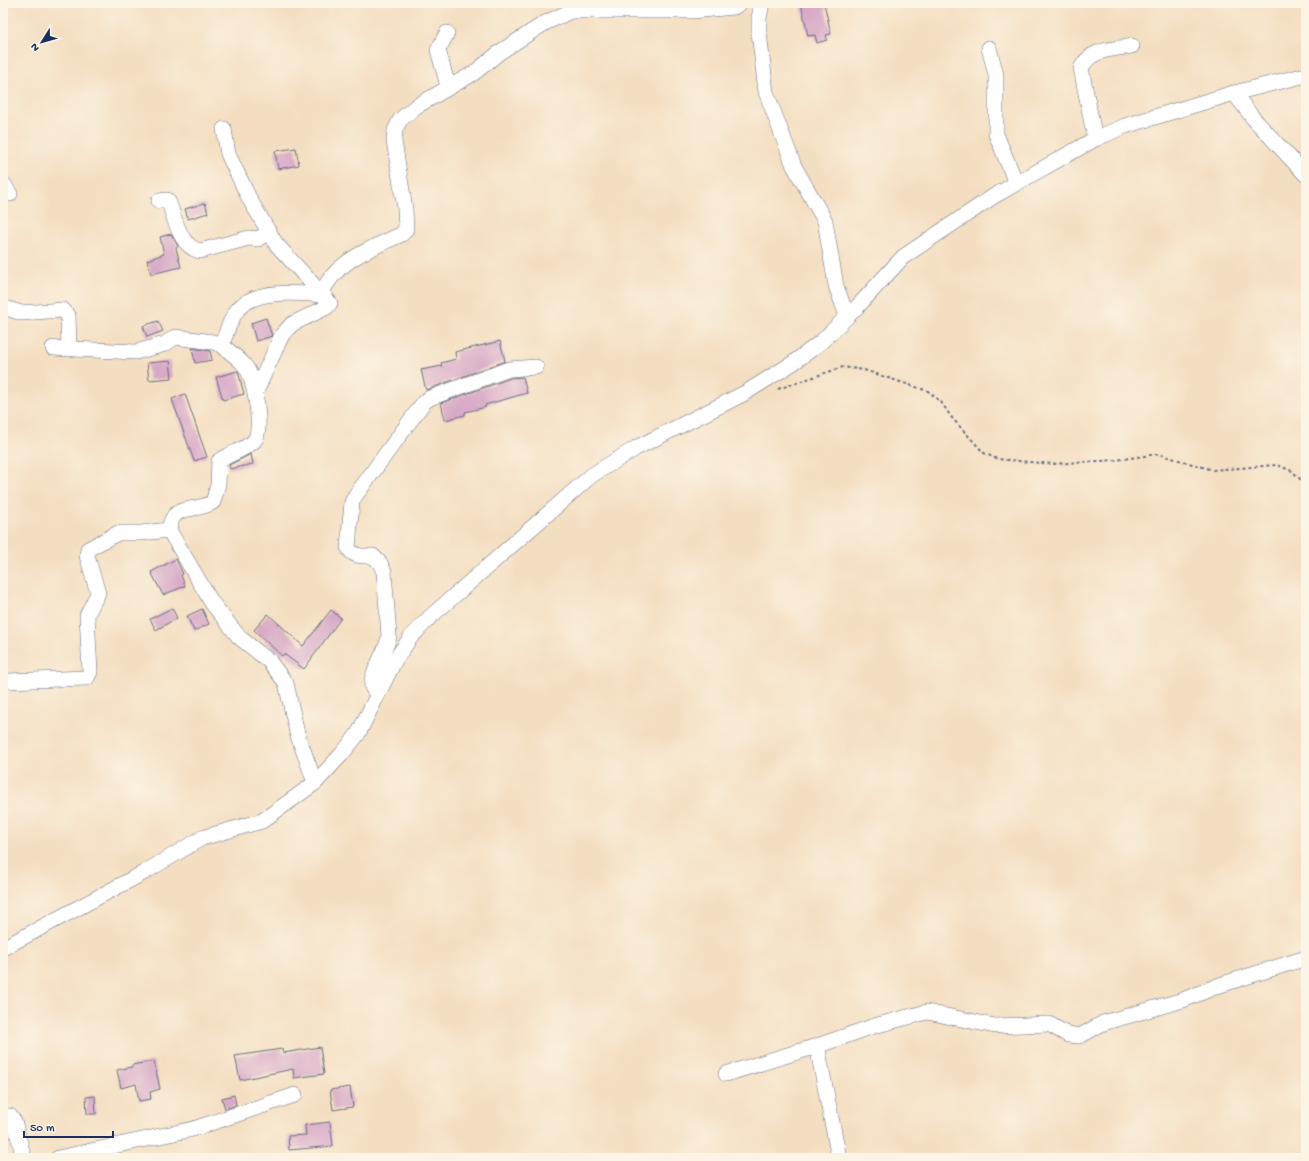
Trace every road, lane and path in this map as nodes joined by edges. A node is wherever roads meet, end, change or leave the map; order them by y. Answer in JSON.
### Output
{"nodes":[{"id":1,"x":762,"y":3,"type":"edge"},
{"id":2,"x":737,"y":5,"type":"edge"},
{"id":3,"x":655,"y":7,"type":"edge"},
{"id":4,"x":759,"y":18,"type":"junction"},
{"id":5,"x":447,"y":33,"type":"dead end"},
{"id":6,"x":1132,"y":46,"type":"dead end"},
{"id":7,"x":989,"y":48,"type":"dead end"},
{"id":8,"x":1306,"y":75,"type":"edge"},
{"id":9,"x":448,"y":86,"type":"junction"},
{"id":10,"x":1234,"y":94,"type":"junction"},
{"id":11,"x":224,"y":129,"type":"dead end"},
{"id":12,"x":1095,"y":139,"type":"junction"},
{"id":13,"x":1306,"y":174,"type":"edge"},
{"id":14,"x":1016,"y":183,"type":"junction"},
{"id":15,"x":159,"y":201,"type":"dead end"},
{"id":16,"x":269,"y":232,"type":"junction"},
{"id":17,"x":321,"y":295,"type":"junction"},
{"id":18,"x":3,"y":307,"type":"edge"},
{"id":19,"x":847,"y":316,"type":"junction"},
{"id":20,"x":222,"y":345,"type":"junction"},
{"id":21,"x":69,"y":347,"type":"junction"},
{"id":22,"x":53,"y":348,"type":"dead end"},
{"id":23,"x":536,"y":367,"type":"dead end"},
{"id":24,"x":773,"y":391,"type":"dead end"},
{"id":25,"x":255,"y":394,"type":"junction"},
{"id":26,"x":1306,"y":485,"type":"edge"},
{"id":27,"x":169,"y":530,"type":"junction"},
{"id":28,"x":7,"y":681,"type":"dead end"},
{"id":29,"x":377,"y":695,"type":"junction"},
{"id":30,"x":315,"y":783,"type":"junction"},
{"id":31,"x":3,"y":948,"type":"edge"},
{"id":32,"x":1306,"y":958,"type":"edge"},
{"id":33,"x":817,"y":1046,"type":"junction"},
{"id":34,"x":726,"y":1074,"type":"dead end"},
{"id":35,"x":295,"y":1095,"type":"dead end"},
{"id":36,"x":3,"y":1116,"type":"edge"},
{"id":37,"x":24,"y":1158,"type":"edge"},
{"id":38,"x":58,"y":1158,"type":"edge"},
{"id":39,"x":839,"y":1158,"type":"edge"}],
"edges":[{"from":1,"to":4,"type":"street"},
{"from":2,"to":3,"type":"street"},
{"from":2,"to":4,"type":"street"},
{"from":3,"to":9,"type":"street"},
{"from":4,"to":19,"type":"street"},
{"from":5,"to":9,"type":"street"},
{"from":6,"to":12,"type":"street"},
{"from":7,"to":14,"type":"street"},
{"from":8,"to":10,"type":"street"},
{"from":9,"to":17,"type":"street"},
{"from":10,"to":12,"type":"street"},
{"from":10,"to":13,"type":"street"},
{"from":11,"to":16,"type":"street"},
{"from":12,"to":14,"type":"street"},
{"from":14,"to":19,"type":"street"},
{"from":15,"to":16,"type":"street"},
{"from":16,"to":17,"type":"street"},
{"from":17,"to":20,"type":"street"},
{"from":17,"to":25,"type":"street"},
{"from":18,"to":21,"type":"street"},
{"from":19,"to":29,"type":"street"},
{"from":20,"to":21,"type":"street"},
{"from":20,"to":25,"type":"street"},
{"from":21,"to":22,"type":"street"},
{"from":23,"to":29,"type":"street"},
{"from":24,"to":26,"type":"path"},
{"from":25,"to":27,"type":"street"},
{"from":27,"to":28,"type":"street"},
{"from":27,"to":30,"type":"street"},
{"from":29,"to":30,"type":"street"},
{"from":30,"to":31,"type":"street"},
{"from":32,"to":33,"type":"street"},
{"from":33,"to":34,"type":"street"},
{"from":33,"to":39,"type":"street"},
{"from":35,"to":38,"type":"street"},
{"from":36,"to":37,"type":"street"}]}
